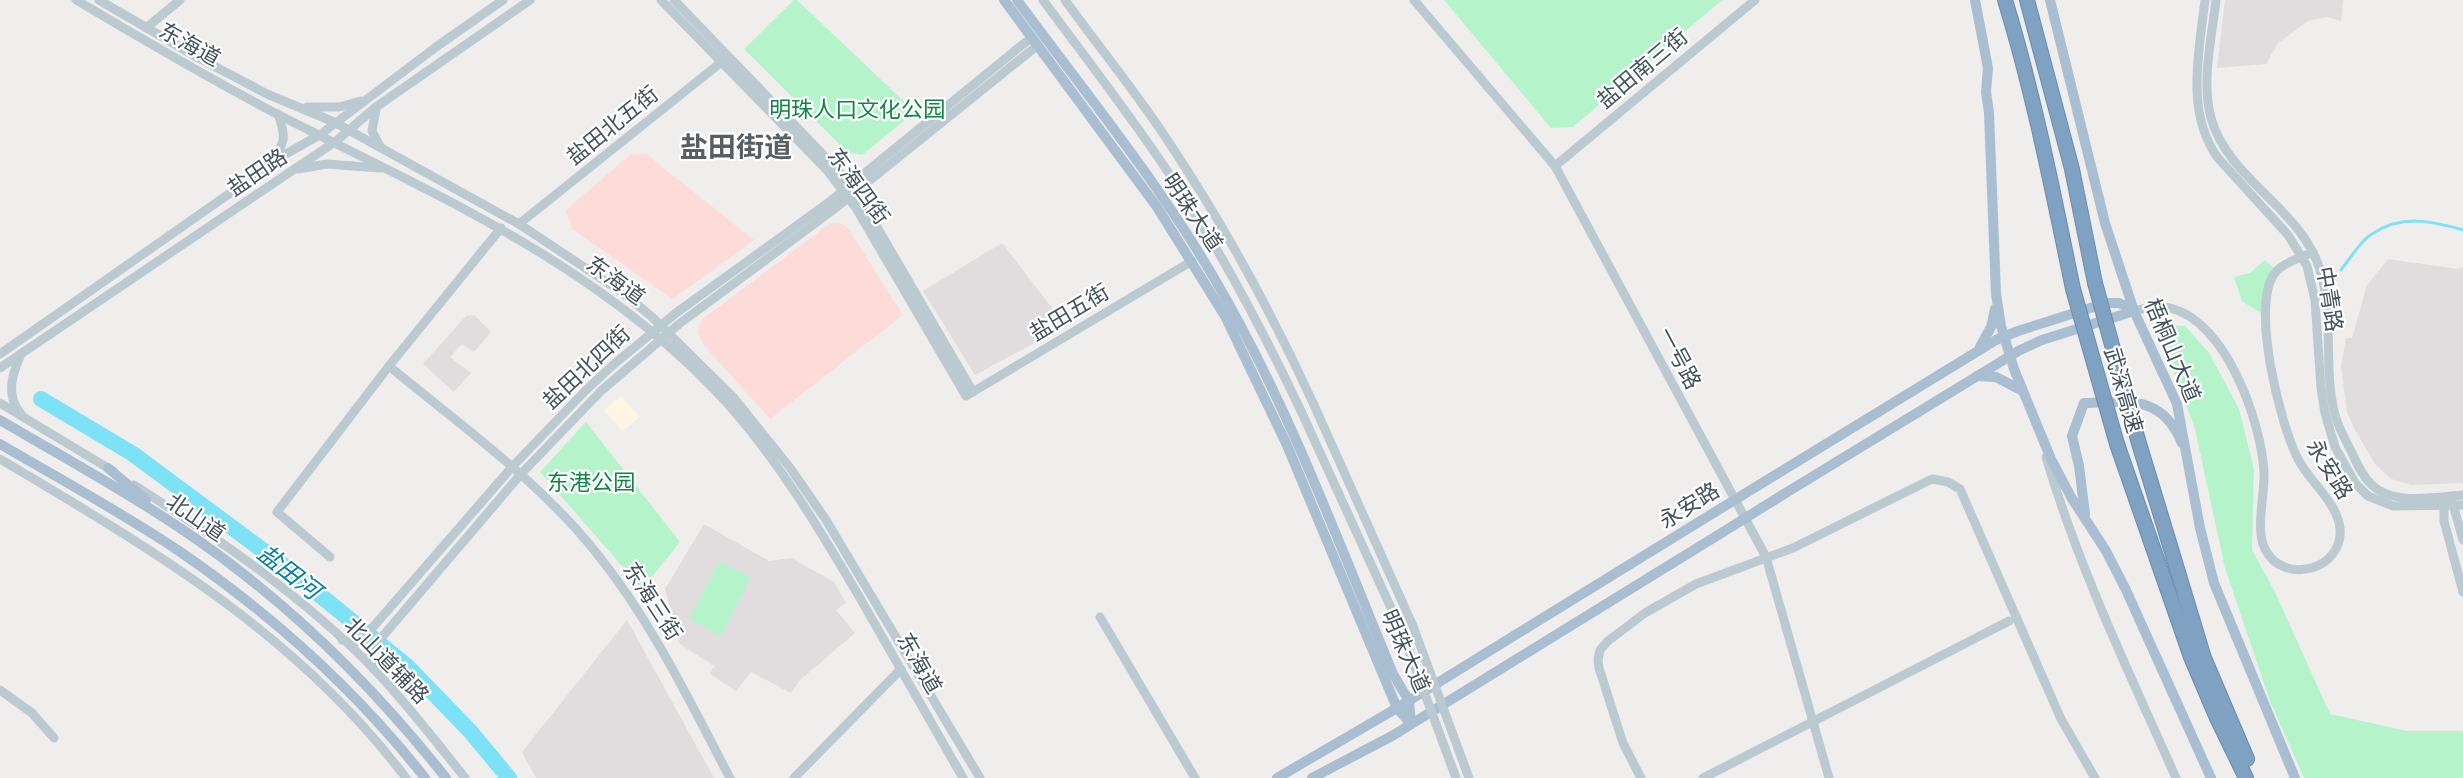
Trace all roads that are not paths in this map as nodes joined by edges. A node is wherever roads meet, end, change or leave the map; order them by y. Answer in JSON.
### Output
{"nodes":[{"id":1,"x":76,"y":0,"type":"edge"},
{"id":2,"x":99,"y":0,"type":"edge"},
{"id":3,"x":180,"y":0,"type":"edge"},
{"id":4,"x":504,"y":0,"type":"edge"},
{"id":5,"x":530,"y":0,"type":"edge"},
{"id":6,"x":662,"y":0,"type":"edge"},
{"id":7,"x":674,"y":0,"type":"edge"},
{"id":8,"x":1004,"y":0,"type":"edge"},
{"id":9,"x":1017,"y":0,"type":"edge"},
{"id":10,"x":1043,"y":0,"type":"edge"},
{"id":11,"x":1065,"y":0,"type":"edge"},
{"id":12,"x":1414,"y":0,"type":"edge"},
{"id":13,"x":1755,"y":0,"type":"edge"},
{"id":14,"x":1975,"y":0,"type":"edge"},
{"id":15,"x":2005,"y":0,"type":"edge"},
{"id":16,"x":2027,"y":0,"type":"edge"},
{"id":17,"x":2050,"y":0,"type":"edge"},
{"id":18,"x":2205,"y":0,"type":"edge"},
{"id":19,"x":2216,"y":0,"type":"edge"},
{"id":20,"x":146,"y":28,"type":"junction"},
{"id":21,"x":1035,"y":41,"type":"junction"},
{"id":22,"x":725,"y":59,"type":"junction"},
{"id":23,"x":366,"y":99,"type":"junction"},
{"id":24,"x":290,"y":103,"type":"junction"},
{"id":25,"x":376,"y":107,"type":"junction"},
{"id":26,"x":278,"y":114,"type":"junction"},
{"id":27,"x":334,"y":123,"type":"junction"},
{"id":28,"x":348,"y":130,"type":"junction"},
{"id":29,"x":321,"y":134,"type":"junction"},
{"id":30,"x":335,"y":142,"type":"junction"},
{"id":31,"x":386,"y":152,"type":"junction"},
{"id":32,"x":1555,"y":166,"type":"junction"},
{"id":33,"x":268,"y":167,"type":"junction"},
{"id":34,"x":383,"y":168,"type":"junction"},
{"id":35,"x":293,"y":170,"type":"junction"},
{"id":36,"x":849,"y":192,"type":"junction"},
{"id":37,"x":519,"y":224,"type":"junction"},
{"id":38,"x":501,"y":228,"type":"junction"},
{"id":39,"x":2313,"y":252,"type":"junction"},
{"id":40,"x":2303,"y":256,"type":"junction"},
{"id":41,"x":1192,"y":261,"type":"junction"},
{"id":42,"x":1996,"y":294,"type":"junction"},
{"id":43,"x":2134,"y":311,"type":"junction"},
{"id":44,"x":665,"y":329,"type":"junction"},
{"id":45,"x":653,"y":332,"type":"junction"},
{"id":46,"x":2004,"y":336,"type":"junction"},
{"id":47,"x":661,"y":340,"type":"junction"},
{"id":48,"x":1974,"y":353,"type":"junction"},
{"id":49,"x":0,"y":354,"type":"edge"},
{"id":50,"x":22,"y":354,"type":"junction"},
{"id":51,"x":2010,"y":356,"type":"junction"},
{"id":52,"x":388,"y":366,"type":"junction"},
{"id":53,"x":0,"y":368,"type":"edge"},
{"id":54,"x":1974,"y":377,"type":"junction"},
{"id":55,"x":2022,"y":391,"type":"junction"},
{"id":56,"x":970,"y":394,"type":"joint"},
{"id":57,"x":0,"y":402,"type":"edge"},
{"id":58,"x":25,"y":418,"type":"junction"},
{"id":59,"x":0,"y":420,"type":"edge"},
{"id":60,"x":2041,"y":438,"type":"junction"},
{"id":61,"x":0,"y":444,"type":"edge"},
{"id":62,"x":0,"y":459,"type":"edge"},
{"id":63,"x":2189,"y":460,"type":"junction"},
{"id":64,"x":512,"y":467,"type":"junction"},
{"id":65,"x":108,"y":468,"type":"junction"},
{"id":66,"x":520,"y":475,"type":"junction"},
{"id":67,"x":2463,"y":495,"type":"edge"},
{"id":68,"x":2451,"y":502,"type":"edge"},
{"id":69,"x":2085,"y":517,"type":"junction"},
{"id":70,"x":184,"y":531,"type":"junction"},
{"id":71,"x":2463,"y":540,"type":"edge"},
{"id":72,"x":330,"y":557,"type":"dead end"},
{"id":73,"x":1766,"y":557,"type":"junction"},
{"id":74,"x":2463,"y":592,"type":"edge"},
{"id":75,"x":1100,"y":617,"type":"dead end"},
{"id":76,"x":2008,"y":621,"type":"dead end"},
{"id":77,"x":342,"y":640,"type":"junction"},
{"id":78,"x":2198,"y":658,"type":"junction"},
{"id":79,"x":373,"y":668,"type":"junction"},
{"id":80,"x":901,"y":669,"type":"junction"},
{"id":81,"x":343,"y":686,"type":"junction"},
{"id":82,"x":327,"y":688,"type":"junction"},
{"id":83,"x":0,"y":690,"type":"edge"},
{"id":84,"x":1409,"y":700,"type":"junction"},
{"id":85,"x":1397,"y":708,"type":"junction"},
{"id":86,"x":1813,"y":722,"type":"junction"},
{"id":87,"x":1411,"y":724,"type":"junction"},
{"id":88,"x":54,"y":738,"type":"dead end"},
{"id":89,"x":406,"y":778,"type":"edge"},
{"id":90,"x":425,"y":778,"type":"edge"},
{"id":91,"x":446,"y":778,"type":"edge"},
{"id":92,"x":465,"y":778,"type":"edge"},
{"id":93,"x":730,"y":778,"type":"edge"},
{"id":94,"x":794,"y":778,"type":"edge"},
{"id":95,"x":963,"y":778,"type":"edge"},
{"id":96,"x":981,"y":778,"type":"edge"},
{"id":97,"x":1195,"y":778,"type":"edge"},
{"id":98,"x":1276,"y":778,"type":"edge"},
{"id":99,"x":1312,"y":778,"type":"edge"},
{"id":100,"x":1456,"y":778,"type":"edge"},
{"id":101,"x":1469,"y":778,"type":"edge"},
{"id":102,"x":1641,"y":778,"type":"edge"},
{"id":103,"x":1703,"y":778,"type":"edge"},
{"id":104,"x":1829,"y":778,"type":"edge"},
{"id":105,"x":2095,"y":778,"type":"edge"},
{"id":106,"x":2176,"y":778,"type":"edge"},
{"id":107,"x":2211,"y":778,"type":"edge"},
{"id":108,"x":2246,"y":778,"type":"edge"},
{"id":109,"x":2255,"y":778,"type":"edge"},
{"id":110,"x":2295,"y":778,"type":"edge"}],
"edges":[{"from":1,"to":26,"type":"street","name":"东海道"},
{"from":2,"to":20,"type":"street","name":"东海道"},
{"from":3,"to":20,"type":"street"},
{"from":4,"to":23,"type":"street","name":"盐田路"},
{"from":5,"to":25,"type":"street","name":"盐田路"},
{"from":6,"to":22,"type":"street","name":"东海四街"},
{"from":7,"to":22,"type":"street","name":"东海四街"},
{"from":8,"to":21,"type":"main road","name":"明珠大道"},
{"from":9,"to":84,"type":"main road","name":"明珠大道"},
{"from":10,"to":100,"type":"street","name":"明珠大道","bridge":true},
{"from":11,"to":101,"type":"street","name":"明珠大道","bridge":true},
{"from":12,"to":32,"type":"street","name":"一号路"},
{"from":13,"to":32,"type":"street","name":"盐田南三街"},
{"from":14,"to":42,"type":"main road"},
{"from":15,"to":78,"type":"highway","name":"武深高速","bridge":true},
{"from":16,"to":78,"type":"highway","name":"武深高速","bridge":true},
{"from":17,"to":43,"type":"main road","name":"梧桐山大道"},
{"from":18,"to":40,"type":"street","name":"中青路"},
{"from":19,"to":39,"type":"street","name":"中青路"},
{"from":20,"to":24,"type":"street","name":"东海道"},
{"from":21,"to":36,"type":"street","name":"盐田北四街"},
{"from":21,"to":41,"type":"main road","name":"明珠大道"},
{"from":22,"to":36,"type":"street","name":"东海四街"},
{"from":22,"to":37,"type":"street","name":"盐田北五街"},
{"from":23,"to":24,"type":"street"},
{"from":23,"to":27,"type":"street","name":"盐田路"},
{"from":24,"to":27,"type":"street","name":"东海道"},
{"from":25,"to":28,"type":"street","name":"盐田路"},
{"from":25,"to":31,"type":"street"},
{"from":26,"to":29,"type":"street","name":"东海道"},
{"from":26,"to":33,"type":"street"},
{"from":27,"to":28,"type":"street","name":"东海道"},
{"from":27,"to":29,"type":"street","name":"盐田路"},
{"from":28,"to":30,"type":"street","name":"盐田路"},
{"from":28,"to":31,"type":"street","name":"东海道"},
{"from":29,"to":30,"type":"street","name":"东海道"},
{"from":29,"to":33,"type":"street","name":"盐田路"},
{"from":30,"to":34,"type":"street","name":"东海道"},
{"from":30,"to":35,"type":"street","name":"盐田路"},
{"from":31,"to":37,"type":"street","name":"东海道"},
{"from":32,"to":73,"type":"street","name":"一号路"},
{"from":33,"to":49,"type":"street","name":"盐田路"},
{"from":34,"to":35,"type":"street"},
{"from":34,"to":38,"type":"street","name":"东海道"},
{"from":35,"to":50,"type":"street","name":"盐田路"},
{"from":36,"to":44,"type":"street","name":"盐田北四街"},
{"from":36,"to":56,"type":"street","name":"东海四街"},
{"from":37,"to":44,"type":"street","name":"东海道"},
{"from":38,"to":45,"type":"street","name":"东海道"},
{"from":38,"to":52,"type":"street"},
{"from":39,"to":40,"type":"street","name":"永安路"},
{"from":39,"to":68,"type":"street","name":"中青路"},
{"from":40,"to":43,"type":"street","name":"永安路"},
{"from":40,"to":68,"type":"street","name":"中青路"},
{"from":41,"to":56,"type":"street","name":"盐田五街"},
{"from":41,"to":85,"type":"main road","name":"明珠大道"},
{"from":42,"to":46,"type":"main road"},
{"from":42,"to":48,"type":"main road"},
{"from":43,"to":46,"type":"main road","name":"永安路"},
{"from":43,"to":51,"type":"main road","name":"永安路"},
{"from":43,"to":63,"type":"main road","name":"梧桐山大道"},
{"from":44,"to":45,"type":"street","name":"盐田北四街"},
{"from":44,"to":47,"type":"street","name":"盐田北四街"},
{"from":44,"to":96,"type":"street","name":"东海道"},
{"from":45,"to":47,"type":"street","name":"东海道"},
{"from":45,"to":64,"type":"street","name":"盐田北四街"},
{"from":46,"to":48,"type":"main road","name":"永安路"},
{"from":46,"to":51,"type":"main road"},
{"from":47,"to":66,"type":"street","name":"盐田北四街"},
{"from":47,"to":80,"type":"street","name":"东海道"},
{"from":48,"to":84,"type":"main road","name":"永安路","bridge":true},
{"from":50,"to":53,"type":"street","name":"盐田路"},
{"from":50,"to":58,"type":"street"},
{"from":51,"to":54,"type":"main road","name":"永安路"},
{"from":51,"to":55,"type":"main road"},
{"from":52,"to":64,"type":"street","name":"东海三街"},
{"from":52,"to":72,"type":"street"},
{"from":54,"to":55,"type":"main road"},
{"from":54,"to":87,"type":"main road","name":"永安路","bridge":true},
{"from":55,"to":60,"type":"main road"},
{"from":57,"to":58,"type":"street","name":"北山道辅路"},
{"from":58,"to":65,"type":"street","name":"北山道辅路"},
{"from":59,"to":70,"type":"main road","name":"北山道"},
{"from":60,"to":69,"type":"main road"},
{"from":60,"to":106,"type":"street"},
{"from":61,"to":81,"type":"main road","name":"北山道"},
{"from":62,"to":82,"type":"street"},
{"from":63,"to":69,"type":"main road"},
{"from":63,"to":110,"type":"main road","name":"梧桐山大道"},
{"from":64,"to":66,"type":"street","name":"东海三街"},
{"from":64,"to":77,"type":"street","name":"盐田北四街"},
{"from":65,"to":70,"type":"main road"},
{"from":65,"to":77,"type":"street","name":"北山道辅路"},
{"from":66,"to":79,"type":"street","name":"盐田北四街"},
{"from":66,"to":93,"type":"street","name":"东海三街"},
{"from":67,"to":68,"type":"street","name":"中青路"},
{"from":68,"to":71,"type":"street"},
{"from":68,"to":74,"type":"street"},
{"from":69,"to":107,"type":"main road"},
{"from":70,"to":91,"type":"main road","name":"北山道"},
{"from":73,"to":86,"type":"street","name":"一号路"},
{"from":73,"to":102,"type":"street"},
{"from":73,"to":105,"type":"street"},
{"from":75,"to":97,"type":"street"},
{"from":76,"to":86,"type":"street"},
{"from":77,"to":79,"type":"street","name":"北山道辅路"},
{"from":78,"to":108,"type":"highway","name":"武深高速"},
{"from":78,"to":109,"type":"highway","name":"武深高速"},
{"from":79,"to":92,"type":"street","name":"北山道辅路"},
{"from":80,"to":94,"type":"street"},
{"from":80,"to":95,"type":"street","name":"东海道"},
{"from":81,"to":82,"type":"street"},
{"from":81,"to":90,"type":"main road","name":"北山道"},
{"from":82,"to":89,"type":"street"},
{"from":83,"to":88,"type":"street"},
{"from":84,"to":85,"type":"main road","name":"永安路"},
{"from":84,"to":87,"type":"main road","name":"明珠大道"},
{"from":85,"to":87,"type":"main road","name":"明珠大道"},
{"from":85,"to":98,"type":"main road","name":"永安路"},
{"from":86,"to":103,"type":"street"},
{"from":86,"to":104,"type":"street","name":"一号路"},
{"from":87,"to":99,"type":"main road","name":"永安路"}]}
